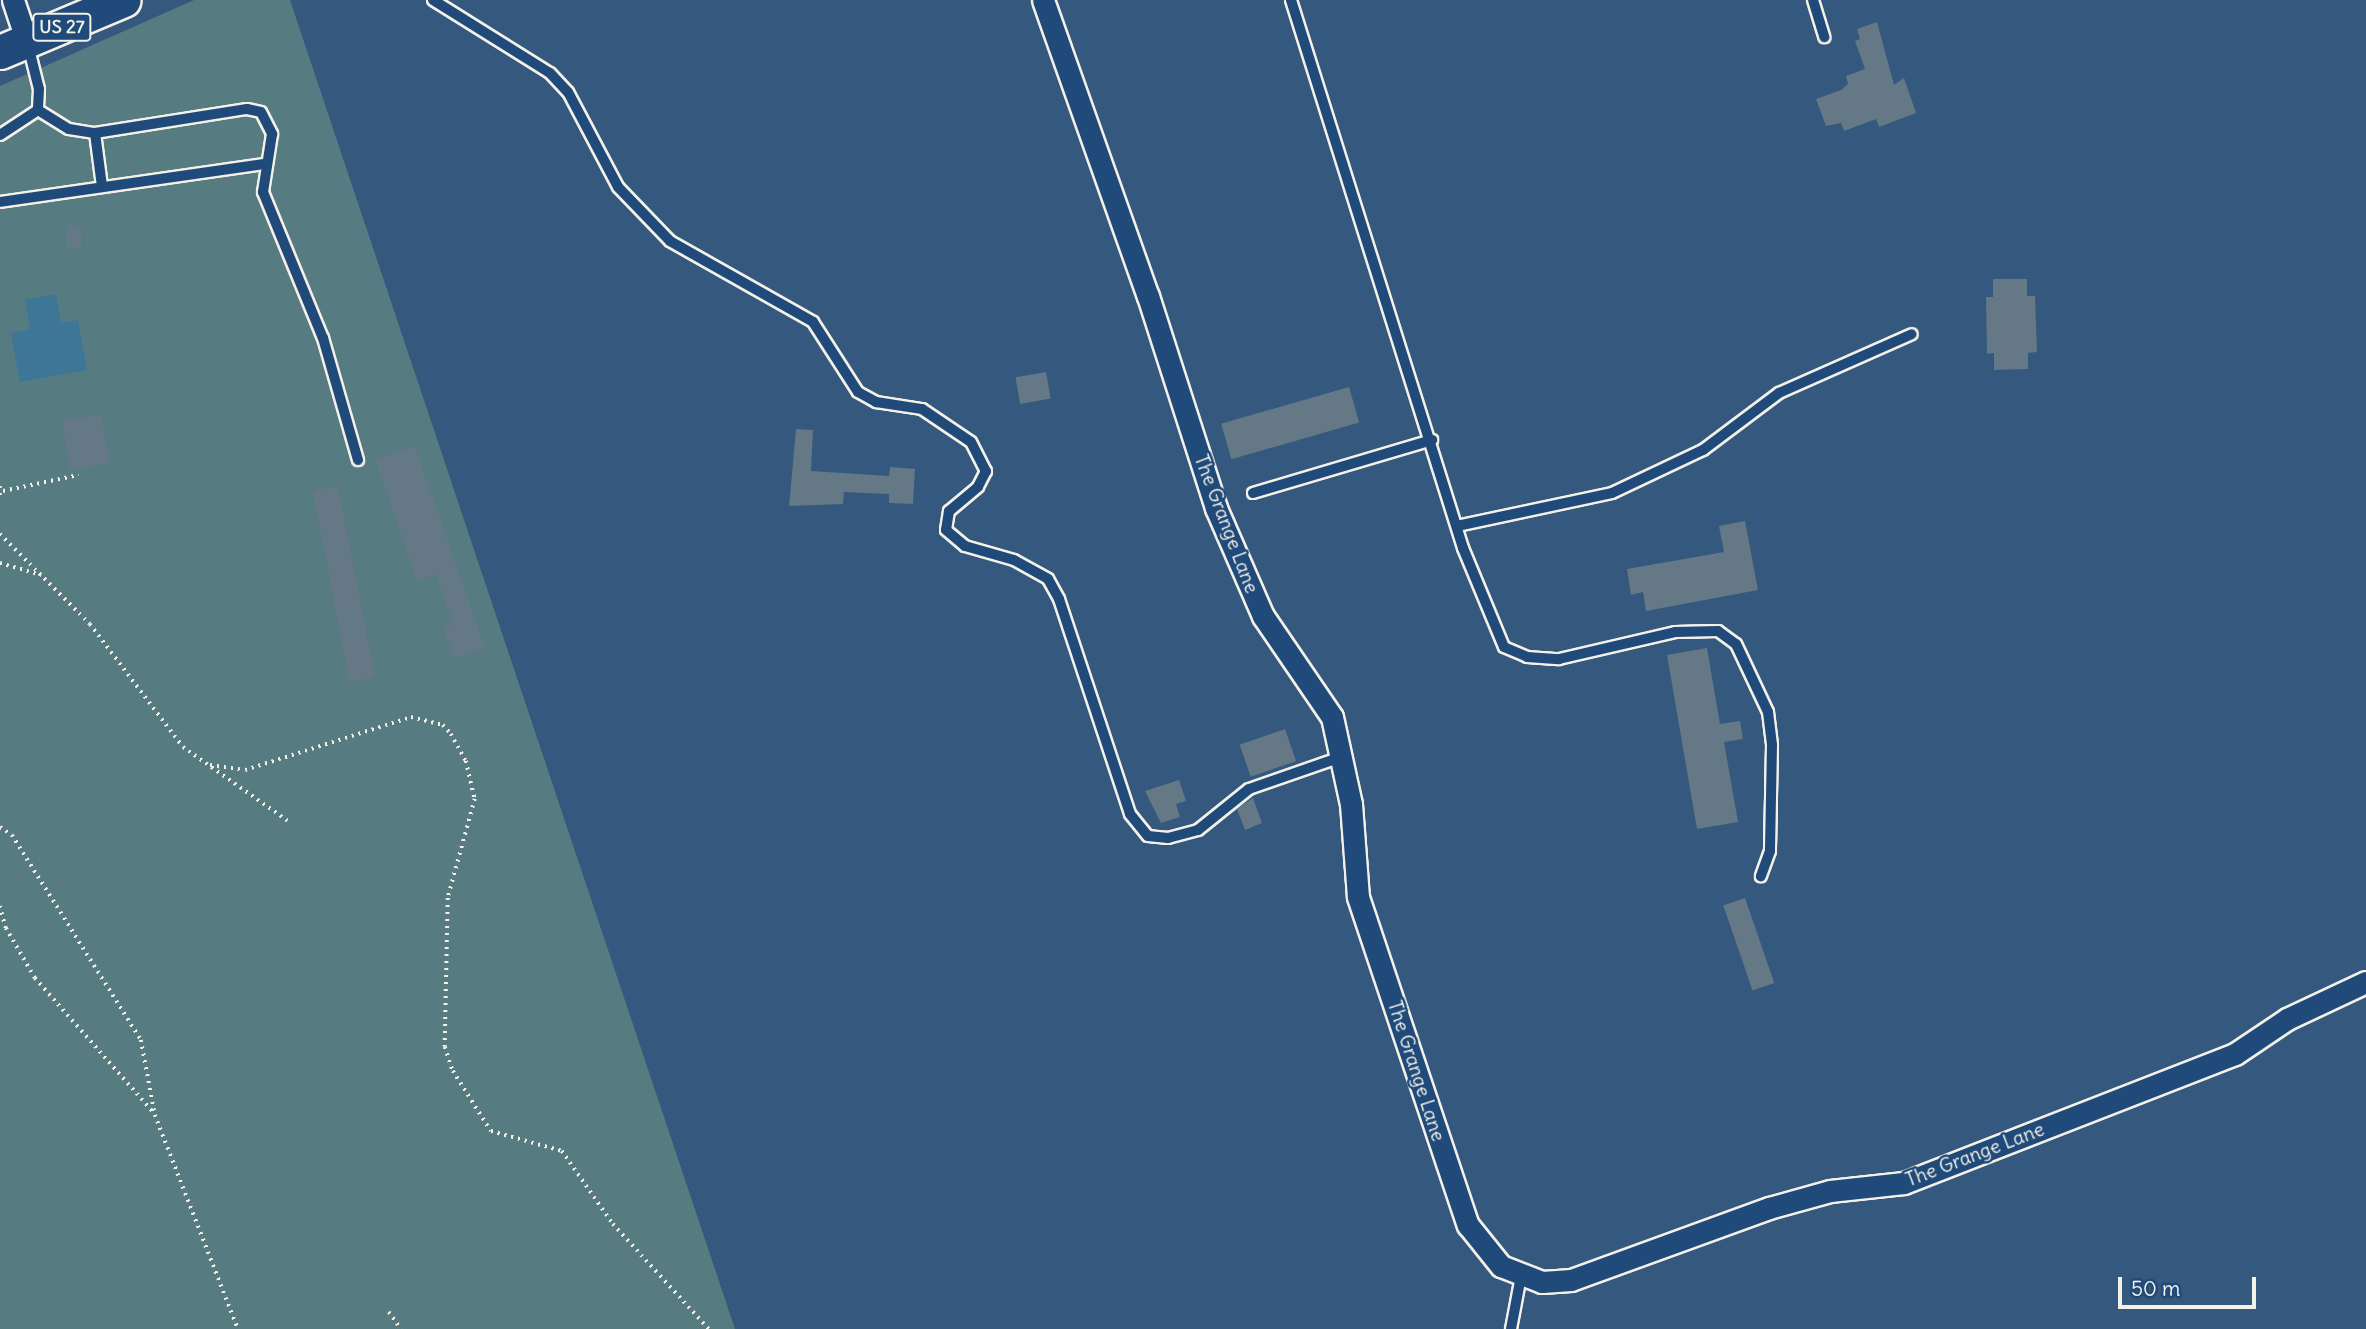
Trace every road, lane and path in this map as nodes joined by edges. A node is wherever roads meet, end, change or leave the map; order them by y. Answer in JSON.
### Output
{"nodes":[{"id":1,"x":13,"y":0,"type":"edge"},
{"id":2,"x":124,"y":0,"type":"edge"},
{"id":3,"x":433,"y":0,"type":"edge"},
{"id":4,"x":1043,"y":0,"type":"edge"},
{"id":5,"x":1291,"y":0,"type":"edge"},
{"id":6,"x":1813,"y":0,"type":"edge"},
{"id":7,"x":1824,"y":37,"type":"dead end"},
{"id":8,"x":14,"y":47,"type":"edge"},
{"id":9,"x":38,"y":110,"type":"junction"},
{"id":10,"x":95,"y":133,"type":"junction"},
{"id":11,"x":0,"y":135,"type":"edge"},
{"id":12,"x":264,"y":164,"type":"junction"},
{"id":13,"x":102,"y":186,"type":"junction"},
{"id":14,"x":0,"y":202,"type":"edge"},
{"id":15,"x":1912,"y":334,"type":"dead end"},
{"id":16,"x":1432,"y":440,"type":"junction"},
{"id":17,"x":358,"y":460,"type":"dead end"},
{"id":18,"x":78,"y":475,"type":"dead end"},
{"id":19,"x":2,"y":489,"type":"edge"},
{"id":20,"x":1253,"y":493,"type":"dead end"},
{"id":21,"x":0,"y":496,"type":"edge"},
{"id":22,"x":1457,"y":526,"type":"junction"},
{"id":23,"x":0,"y":534,"type":"edge"},
{"id":24,"x":0,"y":563,"type":"edge"},
{"id":25,"x":46,"y":577,"type":"junction"},
{"id":26,"x":1341,"y":757,"type":"junction"},
{"id":27,"x":210,"y":765,"type":"junction"},
{"id":28,"x":288,"y":821,"type":"dead end"},
{"id":29,"x":0,"y":827,"type":"edge"},
{"id":30,"x":1761,"y":876,"type":"dead end"},
{"id":31,"x":0,"y":906,"type":"edge"},
{"id":32,"x":2366,"y":982,"type":"edge"},
{"id":33,"x":155,"y":1115,"type":"junction"},
{"id":34,"x":1521,"y":1276,"type":"junction"},
{"id":35,"x":389,"y":1312,"type":"dead end"},
{"id":36,"x":238,"y":1329,"type":"edge"},
{"id":37,"x":401,"y":1329,"type":"edge"},
{"id":38,"x":709,"y":1329,"type":"edge"},
{"id":39,"x":1511,"y":1329,"type":"edge"}],
"edges":[{"from":1,"to":8,"type":"street"},
{"from":2,"to":8,"type":"highway","number":"US 27"},
{"from":3,"to":26,"type":"lane"},
{"from":4,"to":26,"type":"street","name":"The Grange Lane"},
{"from":5,"to":16,"type":"lane"},
{"from":6,"to":7,"type":"lane"},
{"from":8,"to":9,"type":"lane"},
{"from":9,"to":10,"type":"lane"},
{"from":9,"to":11,"type":"lane"},
{"from":10,"to":12,"type":"lane"},
{"from":10,"to":13,"type":"lane"},
{"from":12,"to":13,"type":"lane"},
{"from":12,"to":17,"type":"lane"},
{"from":13,"to":14,"type":"lane"},
{"from":15,"to":22,"type":"lane"},
{"from":16,"to":20,"type":"lane"},
{"from":16,"to":22,"type":"lane"},
{"from":18,"to":19,"type":"path"},
{"from":19,"to":21,"type":"path"},
{"from":22,"to":30,"type":"lane"},
{"from":23,"to":25,"type":"path"},
{"from":24,"to":25,"type":"path"},
{"from":25,"to":27,"type":"path"},
{"from":26,"to":34,"type":"street","name":"The Grange Lane"},
{"from":27,"to":28,"type":"path"},
{"from":27,"to":38,"type":"path"},
{"from":29,"to":33,"type":"path"},
{"from":31,"to":33,"type":"path"},
{"from":32,"to":34,"type":"street","name":"The Grange Lane"},
{"from":33,"to":36,"type":"path"},
{"from":34,"to":39,"type":"lane"},
{"from":35,"to":37,"type":"path"}]}
